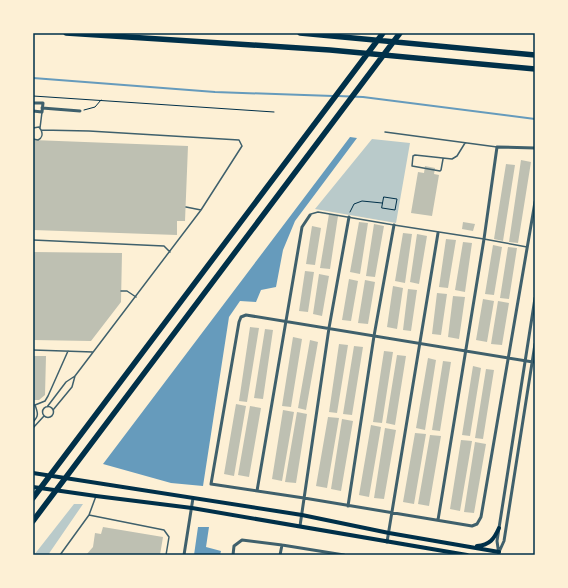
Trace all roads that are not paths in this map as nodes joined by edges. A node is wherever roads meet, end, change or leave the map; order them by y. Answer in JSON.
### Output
{"nodes":[{"id":1,"x":66,"y":33,"type":"edge"},
{"id":2,"x":300,"y":33,"type":"edge"},
{"id":3,"x":383,"y":33,"type":"edge"},
{"id":4,"x":400,"y":33,"type":"edge"},
{"id":5,"x":535,"y":54,"type":"edge"},
{"id":6,"x":535,"y":69,"type":"edge"},
{"id":7,"x":33,"y":103,"type":"edge"},
{"id":8,"x":42,"y":108,"type":"junction"},
{"id":9,"x":80,"y":111,"type":"road end"},
{"id":10,"x":33,"y":112,"type":"edge"},
{"id":11,"x":42,"y":112,"type":"junction"},
{"id":12,"x":33,"y":128,"type":"edge"},
{"id":13,"x":41,"y":129,"type":"junction"},
{"id":14,"x":385,"y":132,"type":"dead end"},
{"id":15,"x":33,"y":139,"type":"edge"},
{"id":16,"x":465,"y":142,"type":"junction"},
{"id":17,"x":497,"y":147,"type":"junction"},
{"id":18,"x":535,"y":148,"type":"edge"},
{"id":19,"x":443,"y":159,"type":"junction"},
{"id":20,"x":535,"y":202,"type":"edge"},
{"id":21,"x":186,"y":207,"type":"dead end"},
{"id":22,"x":201,"y":210,"type":"junction"},
{"id":23,"x":310,"y":215,"type":"joint"},
{"id":24,"x":349,"y":217,"type":"junction"},
{"id":25,"x":394,"y":226,"type":"junction"},
{"id":26,"x":438,"y":233,"type":"junction"},
{"id":27,"x":484,"y":239,"type":"junction"},
{"id":28,"x":33,"y":240,"type":"edge"},
{"id":29,"x":527,"y":247,"type":"junction"},
{"id":30,"x":170,"y":252,"type":"junction"},
{"id":31,"x":122,"y":291,"type":"dead end"},
{"id":32,"x":136,"y":296,"type":"junction"},
{"id":33,"x":535,"y":298,"type":"edge"},
{"id":34,"x":285,"y":321,"type":"junction"},
{"id":35,"x":329,"y":328,"type":"junction"},
{"id":36,"x":374,"y":336,"type":"junction"},
{"id":37,"x":419,"y":343,"type":"junction"},
{"id":38,"x":535,"y":344,"type":"edge"},
{"id":39,"x":33,"y":350,"type":"edge"},
{"id":40,"x":466,"y":350,"type":"junction"},
{"id":41,"x":68,"y":351,"type":"junction"},
{"id":42,"x":94,"y":352,"type":"junction"},
{"id":43,"x":508,"y":358,"type":"junction"},
{"id":44,"x":525,"y":361,"type":"junction"},
{"id":45,"x":532,"y":362,"type":"junction"},
{"id":46,"x":75,"y":376,"type":"junction"},
{"id":47,"x":47,"y":407,"type":"junction"},
{"id":48,"x":53,"y":410,"type":"junction"},
{"id":49,"x":44,"y":416,"type":"junction"},
{"id":50,"x":33,"y":422,"type":"edge"},
{"id":51,"x":33,"y":428,"type":"edge"},
{"id":52,"x":33,"y":473,"type":"edge"},
{"id":53,"x":33,"y":486,"type":"edge"},
{"id":54,"x":257,"y":491,"type":"junction"},
{"id":55,"x":96,"y":496,"type":"junction"},
{"id":56,"x":33,"y":498,"type":"edge"},
{"id":57,"x":193,"y":498,"type":"junction"},
{"id":58,"x":304,"y":498,"type":"junction"},
{"id":59,"x":348,"y":506,"type":"junction"},
{"id":60,"x":192,"y":508,"type":"junction"},
{"id":61,"x":392,"y":513,"type":"junction"},
{"id":62,"x":90,"y":515,"type":"junction"},
{"id":63,"x":302,"y":515,"type":"junction"},
{"id":64,"x":438,"y":520,"type":"junction"},
{"id":65,"x":33,"y":521,"type":"edge"},
{"id":66,"x":300,"y":526,"type":"junction"},
{"id":67,"x":499,"y":528,"type":"junction"},
{"id":68,"x":389,"y":533,"type":"junction"},
{"id":69,"x":387,"y":542,"type":"junction"},
{"id":70,"x":282,"y":545,"type":"junction"},
{"id":71,"x":471,"y":546,"type":"junction"},
{"id":72,"x":499,"y":553,"type":"edge"},
{"id":73,"x":328,"y":554,"type":"edge"},
{"id":74,"x":60,"y":555,"type":"edge"},
{"id":75,"x":166,"y":555,"type":"edge"},
{"id":76,"x":184,"y":555,"type":"edge"},
{"id":77,"x":233,"y":555,"type":"edge"},
{"id":78,"x":280,"y":555,"type":"edge"},
{"id":79,"x":344,"y":555,"type":"edge"},
{"id":80,"x":467,"y":555,"type":"edge"}],
"edges":[{"from":1,"to":6,"type":"highway"},
{"from":2,"to":5,"type":"highway"},
{"from":3,"to":56,"type":"highway"},
{"from":4,"to":65,"type":"highway"},
{"from":7,"to":8,"type":"street"},
{"from":8,"to":9,"type":"street"},
{"from":8,"to":11,"type":"street"},
{"from":10,"to":11,"type":"street"},
{"from":11,"to":13,"type":"lane"},
{"from":12,"to":13,"type":"lane"},
{"from":13,"to":15,"type":"lane"},
{"from":13,"to":22,"type":"lane"},
{"from":14,"to":16,"type":"lane"},
{"from":16,"to":17,"type":"lane"},
{"from":16,"to":19,"type":"lane"},
{"from":17,"to":18,"type":"street"},
{"from":17,"to":27,"type":"street"},
{"from":19,"to":19,"type":"lane"},
{"from":20,"to":29,"type":"street"},
{"from":21,"to":22,"type":"lane"},
{"from":22,"to":30,"type":"lane"},
{"from":23,"to":24,"type":"lane"},
{"from":23,"to":34,"type":"street"},
{"from":24,"to":25,"type":"lane"},
{"from":24,"to":35,"type":"street"},
{"from":25,"to":26,"type":"lane"},
{"from":25,"to":36,"type":"street"},
{"from":26,"to":27,"type":"lane"},
{"from":26,"to":37,"type":"street"},
{"from":27,"to":29,"type":"lane"},
{"from":27,"to":40,"type":"street"},
{"from":28,"to":30,"type":"lane"},
{"from":29,"to":43,"type":"street"},
{"from":30,"to":32,"type":"lane"},
{"from":31,"to":32,"type":"lane"},
{"from":32,"to":42,"type":"lane"},
{"from":33,"to":44,"type":"street"},
{"from":34,"to":35,"type":"street"},
{"from":34,"to":54,"type":"street"},
{"from":34,"to":54,"type":"street"},
{"from":35,"to":36,"type":"street"},
{"from":35,"to":58,"type":"street"},
{"from":36,"to":37,"type":"street"},
{"from":36,"to":59,"type":"street"},
{"from":37,"to":40,"type":"street"},
{"from":37,"to":61,"type":"street"},
{"from":38,"to":45,"type":"street"},
{"from":39,"to":41,"type":"lane"},
{"from":40,"to":43,"type":"street"},
{"from":40,"to":64,"type":"street"},
{"from":41,"to":42,"type":"lane"},
{"from":41,"to":50,"type":"lane"},
{"from":42,"to":46,"type":"lane"},
{"from":43,"to":44,"type":"street"},
{"from":43,"to":64,"type":"street"},
{"from":44,"to":45,"type":"street"},
{"from":44,"to":67,"type":"street"},
{"from":45,"to":72,"type":"street"},
{"from":46,"to":47,"type":"lane"},
{"from":46,"to":48,"type":"lane"},
{"from":47,"to":48,"type":"lane"},
{"from":47,"to":49,"type":"lane"},
{"from":48,"to":49,"type":"lane"},
{"from":49,"to":51,"type":"lane"},
{"from":52,"to":57,"type":"main road"},
{"from":53,"to":55,"type":"main road"},
{"from":54,"to":58,"type":"street"},
{"from":55,"to":60,"type":"main road"},
{"from":55,"to":62,"type":"lane"},
{"from":57,"to":60,"type":"street"},
{"from":57,"to":63,"type":"main road"},
{"from":58,"to":59,"type":"street"},
{"from":58,"to":63,"type":"street"},
{"from":59,"to":61,"type":"street"},
{"from":60,"to":66,"type":"main road"},
{"from":60,"to":76,"type":"street"},
{"from":61,"to":64,"type":"street"},
{"from":61,"to":68,"type":"street"},
{"from":62,"to":74,"type":"lane"},
{"from":62,"to":75,"type":"lane"},
{"from":63,"to":66,"type":"street"},
{"from":63,"to":68,"type":"main road"},
{"from":66,"to":69,"type":"main road"},
{"from":67,"to":71,"type":"main road"},
{"from":67,"to":72,"type":"street"},
{"from":68,"to":69,"type":"street"},
{"from":68,"to":71,"type":"main road"},
{"from":69,"to":80,"type":"main road"},
{"from":70,"to":73,"type":"street"},
{"from":70,"to":77,"type":"street"},
{"from":70,"to":78,"type":"street"},
{"from":71,"to":72,"type":"main road"},
{"from":73,"to":79,"type":"street"}]}
